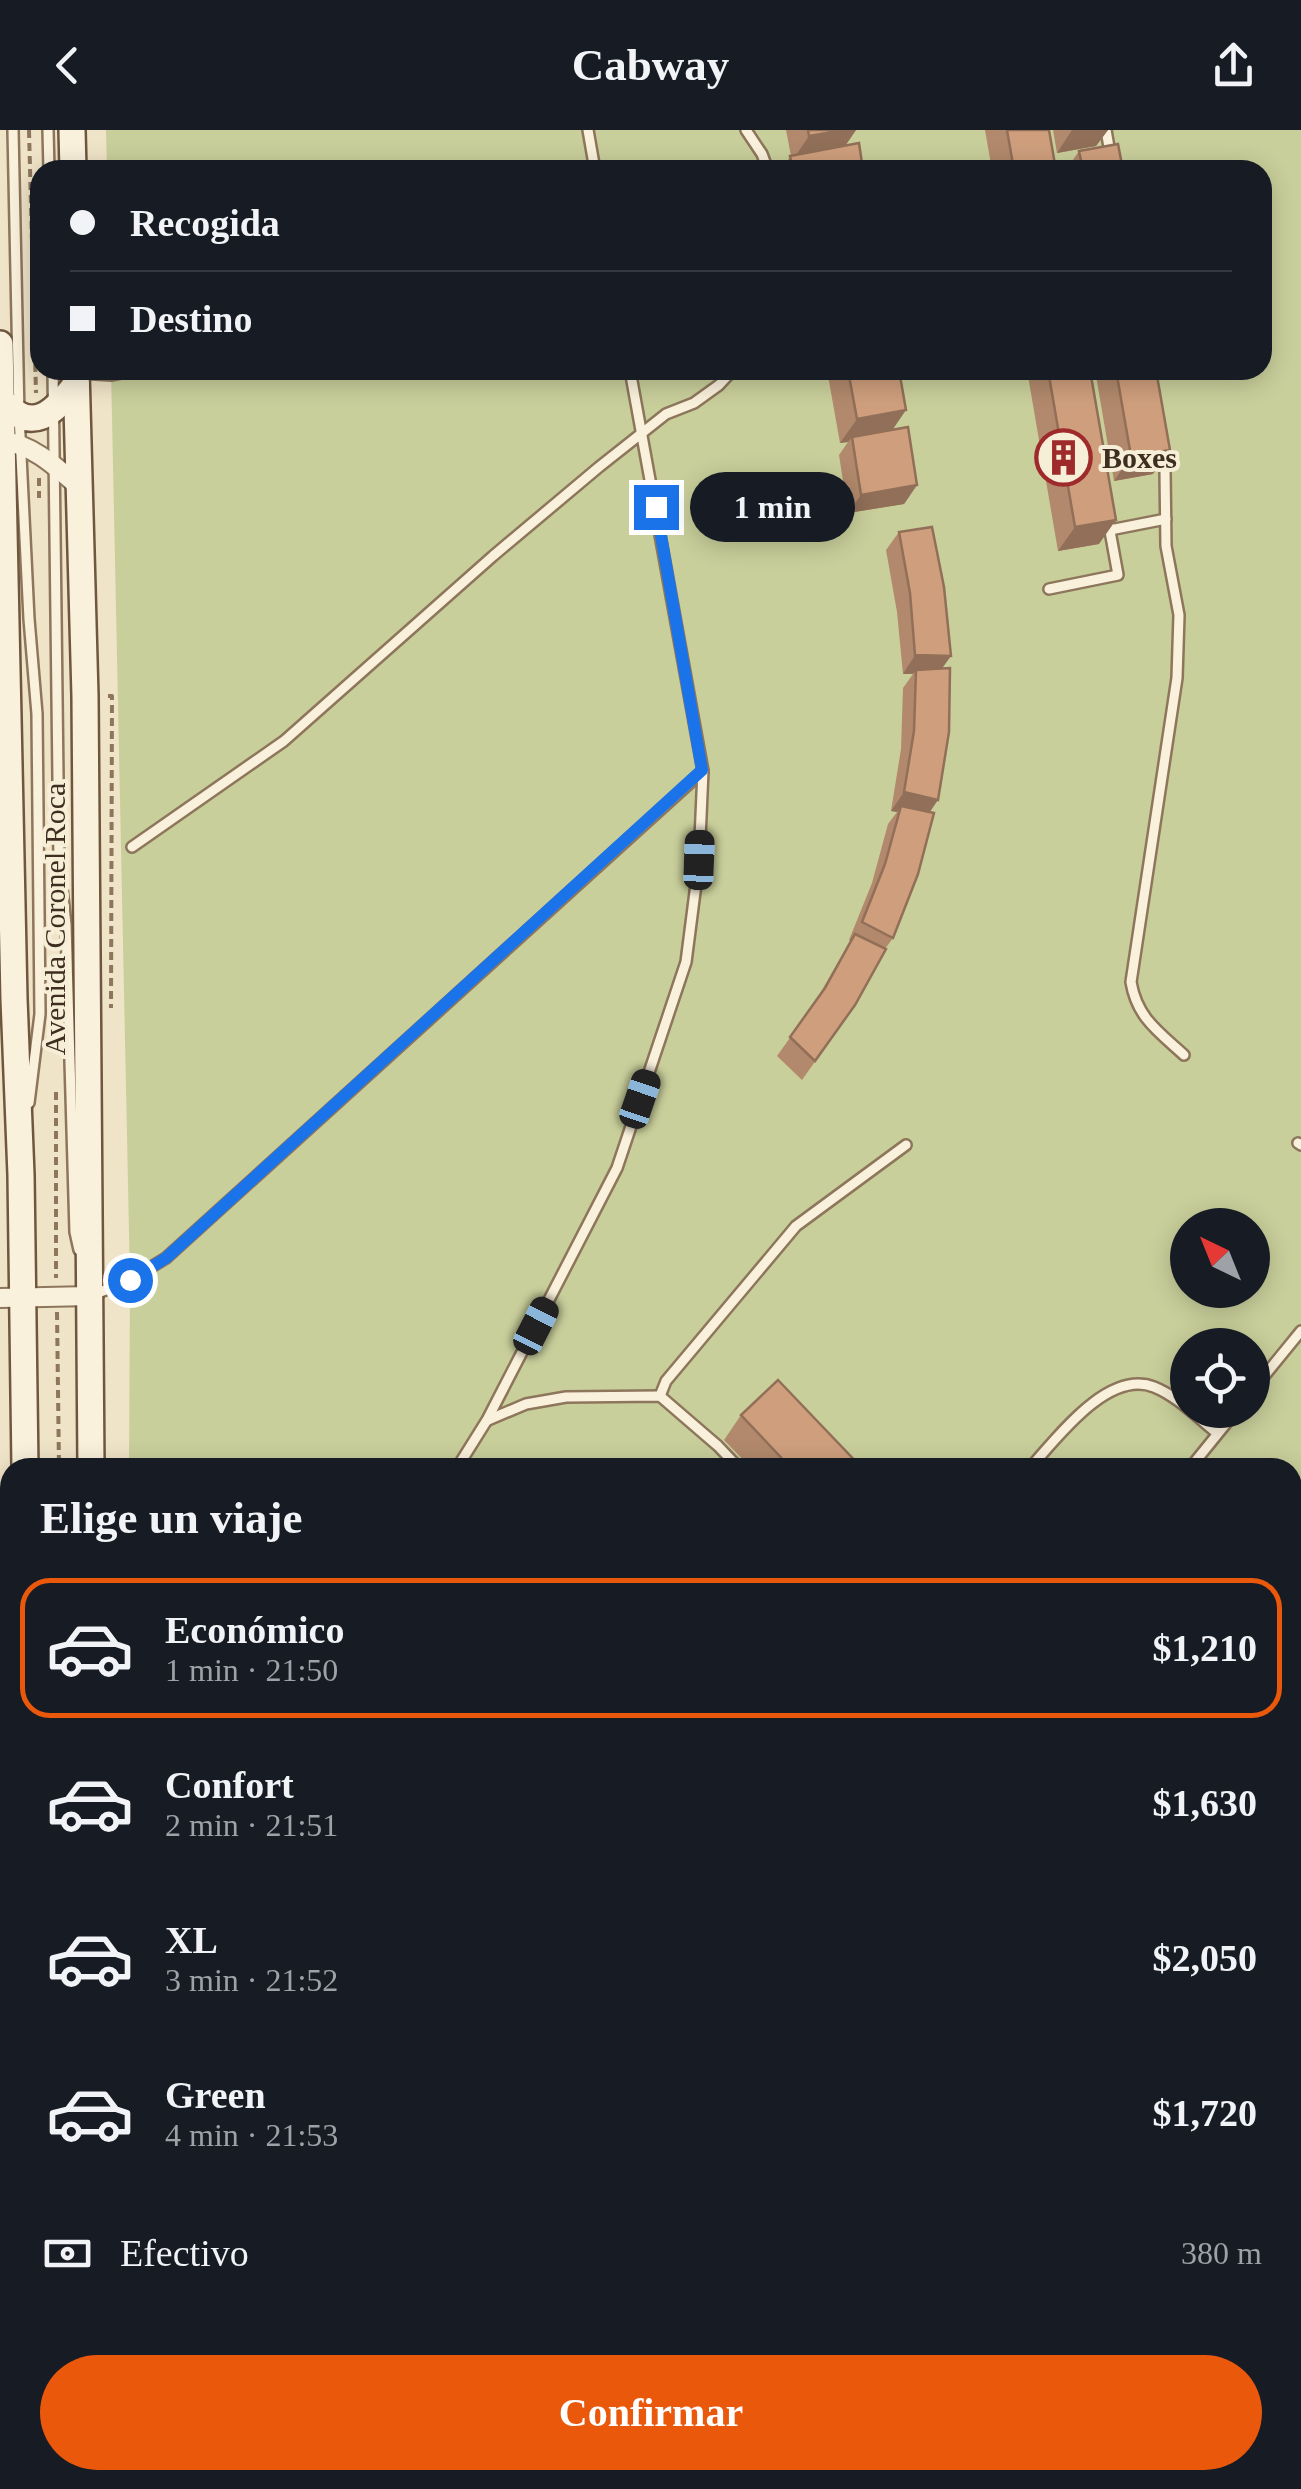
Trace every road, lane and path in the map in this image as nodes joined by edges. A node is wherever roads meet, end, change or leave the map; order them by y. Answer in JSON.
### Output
{"nodes":[{"id":1,"x":13,"y":130,"type":"edge"},
{"id":2,"x":48,"y":130,"type":"edge"},
{"id":3,"x":72,"y":130,"type":"edge"},
{"id":4,"x":588,"y":130,"type":"edge"},
{"id":5,"x":746,"y":130,"type":"edge"},
{"id":6,"x":1106,"y":130,"type":"edge"},
{"id":7,"x":48,"y":160,"type":"edge"},
{"id":8,"x":72,"y":160,"type":"edge"},
{"id":9,"x":593,"y":160,"type":"edge"},
{"id":10,"x":764,"y":160,"type":"edge"},
{"id":11,"x":1111,"y":160,"type":"edge"},
{"id":12,"x":0,"y":344,"type":"edge"},
{"id":13,"x":67,"y":380,"type":"edge"},
{"id":14,"x":70,"y":380,"type":"edge"},
{"id":15,"x":632,"y":380,"type":"edge"},
{"id":16,"x":724,"y":380,"type":"edge"},
{"id":17,"x":10,"y":408,"type":"edge"},
{"id":18,"x":54,"y":409,"type":"junction"},
{"id":19,"x":642,"y":432,"type":"junction"},
{"id":20,"x":1159,"y":436,"type":"edge"},
{"id":21,"x":8,"y":441,"type":"edge"},
{"id":22,"x":54,"y":466,"type":"junction"},
{"id":23,"x":78,"y":486,"type":"junction"},
{"id":24,"x":1107,"y":512,"type":"edge"},
{"id":25,"x":1166,"y":519,"type":"junction"},
{"id":26,"x":1110,"y":530,"type":"junction"},
{"id":27,"x":1049,"y":589,"type":"dead end"},
{"id":28,"x":4,"y":715,"type":"edge"},
{"id":29,"x":702,"y":770,"type":"junction"},
{"id":30,"x":132,"y":847,"type":"dead end"},
{"id":31,"x":7,"y":999,"type":"edge"},
{"id":32,"x":1184,"y":1055,"type":"dead end"},
{"id":33,"x":906,"y":1144,"type":"dead end"},
{"id":34,"x":21,"y":1175,"type":"junction"},
{"id":35,"x":90,"y":1296,"type":"junction"},
{"id":36,"x":11,"y":1298,"type":"edge"},
{"id":37,"x":1301,"y":1332,"type":"edge"},
{"id":38,"x":1270,"y":1369,"type":"edge"},
{"id":39,"x":660,"y":1396,"type":"junction"},
{"id":40,"x":486,"y":1420,"type":"junction"},
{"id":41,"x":1222,"y":1428,"type":"edge"},
{"id":42,"x":1217,"y":1434,"type":"junction"},
{"id":43,"x":24,"y":1458,"type":"edge"},
{"id":44,"x":91,"y":1458,"type":"edge"},
{"id":45,"x":463,"y":1458,"type":"edge"},
{"id":46,"x":729,"y":1458,"type":"edge"},
{"id":47,"x":1039,"y":1458,"type":"edge"},
{"id":48,"x":1198,"y":1458,"type":"edge"}],
"edges":[{"from":1,"to":17,"type":"lane"},
{"from":2,"to":7,"type":"lane"},
{"from":3,"to":8,"type":"main road"},
{"from":4,"to":9,"type":"lane"},
{"from":5,"to":10,"type":"lane"},
{"from":6,"to":11,"type":"lane"},
{"from":12,"to":17,"type":"main road","name":"Avenida Coronel Roca"},
{"from":13,"to":18,"type":"main road"},
{"from":14,"to":23,"type":"main road","name":"Avenida Coronel Roca"},
{"from":15,"to":19,"type":"lane"},
{"from":16,"to":19,"type":"lane"},
{"from":17,"to":18,"type":"main road"},
{"from":17,"to":21,"type":"main road","name":"Avenida Coronel Roca"},
{"from":18,"to":22,"type":"lane"},
{"from":19,"to":29,"type":"lane"},
{"from":19,"to":30,"type":"lane"},
{"from":20,"to":25,"type":"lane"},
{"from":21,"to":22,"type":"street"},
{"from":21,"to":28,"type":"main road","name":"Avenida Coronel Roca"},
{"from":21,"to":34,"type":"lane"},
{"from":22,"to":23,"type":"street"},
{"from":22,"to":35,"type":"lane"},
{"from":23,"to":35,"type":"main road","name":"Avenida Coronel Roca"},
{"from":24,"to":26,"type":"lane"},
{"from":25,"to":26,"type":"lane"},
{"from":25,"to":32,"type":"lane"},
{"from":26,"to":27,"type":"lane"},
{"from":28,"to":31,"type":"main road","name":"Avenida Coronel Roca"},
{"from":29,"to":35,"type":"lane"},
{"from":29,"to":40,"type":"lane"},
{"from":31,"to":34,"type":"main road","name":"Avenida Coronel Roca"},
{"from":33,"to":39,"type":"lane"},
{"from":34,"to":36,"type":"main road","name":"Avenida Coronel Roca"},
{"from":35,"to":36,"type":"street"},
{"from":35,"to":44,"type":"main road","name":"Avenida Coronel Roca"},
{"from":36,"to":43,"type":"main road","name":"Avenida Coronel Roca"},
{"from":37,"to":38,"type":"lane"},
{"from":39,"to":40,"type":"lane"},
{"from":39,"to":46,"type":"lane"},
{"from":40,"to":45,"type":"lane"},
{"from":41,"to":42,"type":"lane"},
{"from":42,"to":47,"type":"lane"},
{"from":42,"to":48,"type":"lane"}]}
